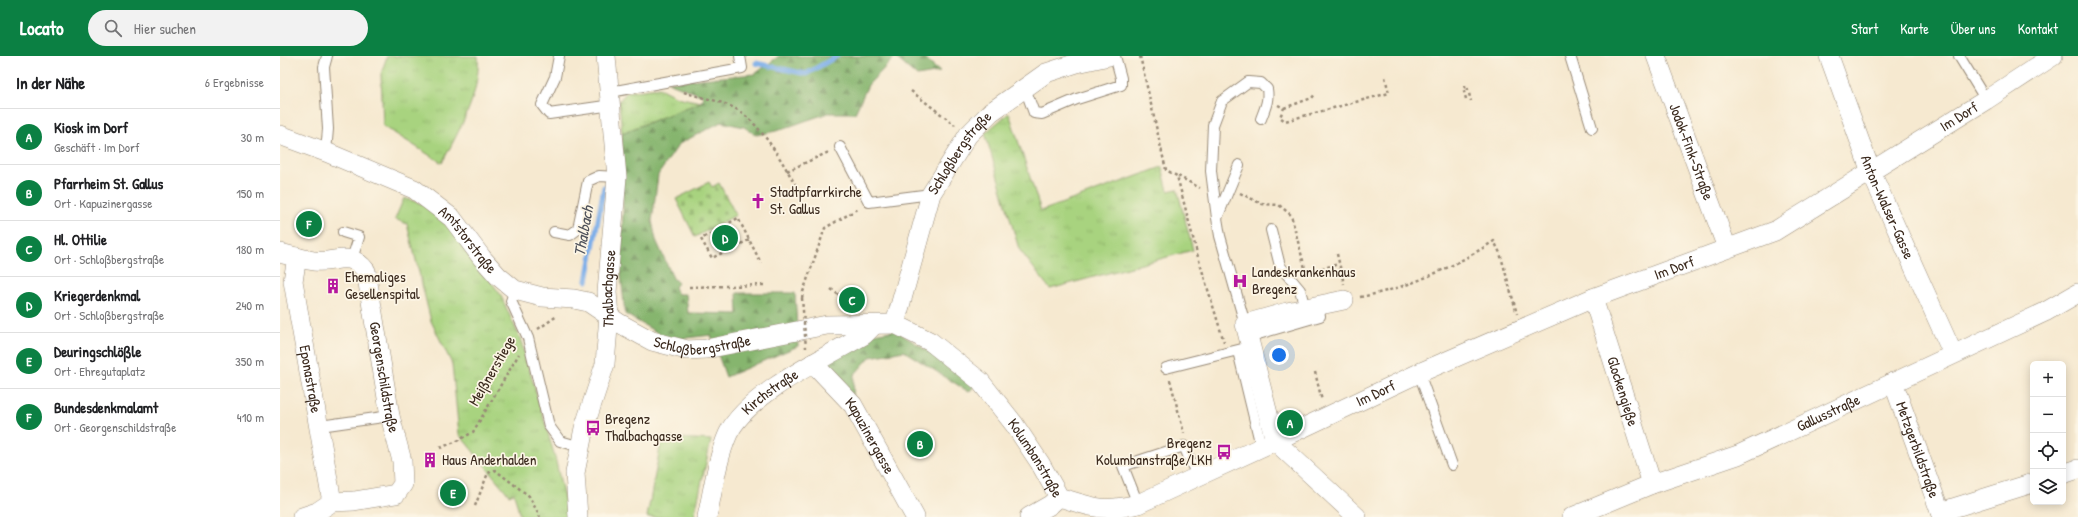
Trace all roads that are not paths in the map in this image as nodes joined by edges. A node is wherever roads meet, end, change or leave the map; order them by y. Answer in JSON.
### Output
{"nodes":[{"id":1,"x":327,"y":56,"type":"edge"},
{"id":2,"x":559,"y":56,"type":"edge"},
{"id":3,"x":606,"y":56,"type":"edge"},
{"id":4,"x":740,"y":56,"type":"edge"},
{"id":5,"x":1109,"y":56,"type":"edge"},
{"id":6,"x":1115,"y":56,"type":"edge"},
{"id":7,"x":1570,"y":56,"type":"edge"},
{"id":8,"x":1656,"y":56,"type":"edge"},
{"id":9,"x":1829,"y":56,"type":"edge"},
{"id":10,"x":1959,"y":56,"type":"edge"},
{"id":11,"x":2053,"y":56,"type":"edge"},
{"id":12,"x":1024,"y":88,"type":"junction"},
{"id":13,"x":611,"y":99,"type":"junction"},
{"id":14,"x":1986,"y":100,"type":"junction"},
{"id":15,"x":1261,"y":119,"type":"dead end"},
{"id":16,"x":1592,"y":128,"type":"dead end"},
{"id":17,"x":280,"y":135,"type":"edge"},
{"id":18,"x":840,"y":147,"type":"road end"},
{"id":19,"x":326,"y":152,"type":"junction"},
{"id":20,"x":1240,"y":165,"type":"dead end"},
{"id":21,"x":1871,"y":172,"type":"junction"},
{"id":22,"x":617,"y":176,"type":"junction"},
{"id":23,"x":931,"y":194,"type":"junction"},
{"id":24,"x":1218,"y":218,"type":"junction"},
{"id":25,"x":1271,"y":230,"type":"dead end"},
{"id":26,"x":344,"y":232,"type":"dead end"},
{"id":27,"x":554,"y":232,"type":"dead end"},
{"id":28,"x":1727,"y":248,"type":"junction"},
{"id":29,"x":289,"y":255,"type":"edge"},
{"id":30,"x":352,"y":260,"type":"junction"},
{"id":31,"x":515,"y":290,"type":"junction"},
{"id":32,"x":2078,"y":293,"type":"edge"},
{"id":33,"x":1593,"y":298,"type":"junction"},
{"id":34,"x":1344,"y":300,"type":"road end"},
{"id":35,"x":1312,"y":312,"type":"junction"},
{"id":36,"x":609,"y":316,"type":"junction"},
{"id":37,"x":895,"y":324,"type":"junction"},
{"id":38,"x":874,"y":325,"type":"junction"},
{"id":39,"x":1245,"y":341,"type":"junction"},
{"id":40,"x":1953,"y":354,"type":"junction"},
{"id":41,"x":809,"y":356,"type":"junction"},
{"id":42,"x":1166,"y":368,"type":"road end"},
{"id":43,"x":1419,"y":373,"type":"junction"},
{"id":44,"x":1893,"y":382,"type":"junction"},
{"id":45,"x":390,"y":416,"type":"junction"},
{"id":46,"x":320,"y":426,"type":"junction"},
{"id":47,"x":1268,"y":443,"type":"junction"},
{"id":48,"x":580,"y":446,"type":"junction"},
{"id":49,"x":1452,"y":465,"type":"dead end"},
{"id":50,"x":2078,"y":469,"type":"edge"},
{"id":51,"x":2066,"y":473,"type":"edge"},
{"id":52,"x":1197,"y":476,"type":"junction"},
{"id":53,"x":1652,"y":484,"type":"junction"},
{"id":54,"x":2030,"y":484,"type":"edge"},
{"id":55,"x":1059,"y":497,"type":"junction"},
{"id":56,"x":332,"y":502,"type":"junction"},
{"id":57,"x":1138,"y":504,"type":"junction"},
{"id":58,"x":1121,"y":513,"type":"edge"},
{"id":59,"x":1941,"y":515,"type":"edge"},
{"id":60,"x":302,"y":517,"type":"edge"},
{"id":61,"x":578,"y":517,"type":"edge"},
{"id":62,"x":707,"y":517,"type":"edge"},
{"id":63,"x":915,"y":517,"type":"edge"},
{"id":64,"x":1029,"y":517,"type":"edge"},
{"id":65,"x":1357,"y":517,"type":"edge"},
{"id":66,"x":1572,"y":517,"type":"edge"}],
"edges":[{"from":1,"to":19,"type":"lane"},
{"from":2,"to":13,"type":"lane"},
{"from":3,"to":13,"type":"street","name":"Thalbachgasse"},
{"from":4,"to":13,"type":"lane"},
{"from":5,"to":12,"type":"street","name":"Schloßbergstraße"},
{"from":6,"to":12,"type":"lane"},
{"from":7,"to":16,"type":"lane"},
{"from":8,"to":28,"type":"street","name":"Jodok-Fink-Straße"},
{"from":9,"to":21,"type":"street","name":"Anton-Walser-Gasse"},
{"from":10,"to":14,"type":"lane"},
{"from":11,"to":14,"type":"street","name":"Im Dorf"},
{"from":12,"to":23,"type":"street","name":"Schloßbergstraße"},
{"from":13,"to":22,"type":"street","name":"Thalbachgasse"},
{"from":14,"to":21,"type":"street","name":"Im Dorf"},
{"from":15,"to":24,"type":"lane"},
{"from":17,"to":19,"type":"street","name":"Amtstorstraße"},
{"from":18,"to":23,"type":"lane"},
{"from":19,"to":31,"type":"street","name":"Amtstorstraße"},
{"from":20,"to":24,"type":"lane"},
{"from":21,"to":28,"type":"street","name":"Im Dorf"},
{"from":21,"to":40,"type":"street","name":"Anton-Walser-Gasse"},
{"from":22,"to":27,"type":"lane"},
{"from":22,"to":36,"type":"street","name":"Thalbachgasse"},
{"from":23,"to":37,"type":"street","name":"Schloßbergstraße"},
{"from":24,"to":39,"type":"lane"},
{"from":25,"to":35,"type":"lane"},
{"from":26,"to":30,"type":"lane"},
{"from":28,"to":33,"type":"street","name":"Im Dorf"},
{"from":29,"to":30,"type":"street"},
{"from":29,"to":46,"type":"street","name":"Eponastraße"},
{"from":30,"to":45,"type":"street","name":"Georgenschildstraße"},
{"from":31,"to":36,"type":"street","name":"Amtstorstraße"},
{"from":31,"to":48,"type":"lane","name":"Meißnerstiege"},
{"from":32,"to":40,"type":"street","name":"Gallusstraße"},
{"from":33,"to":43,"type":"street","name":"Im Dorf"},
{"from":33,"to":53,"type":"street","name":"Glockengieße"},
{"from":34,"to":35,"type":"street"},
{"from":35,"to":39,"type":"street"},
{"from":36,"to":38,"type":"street","name":"Schloßbergstraße"},
{"from":36,"to":48,"type":"street","name":"Thalbachgasse"},
{"from":37,"to":38,"type":"street"},
{"from":37,"to":55,"type":"street","name":"Kolumbanstraße"},
{"from":38,"to":41,"type":"street","name":"Kirchstraße"},
{"from":39,"to":42,"type":"lane"},
{"from":39,"to":47,"type":"street"},
{"from":40,"to":44,"type":"street","name":"Gallusstraße"},
{"from":41,"to":62,"type":"street","name":"Kirchstraße"},
{"from":41,"to":63,"type":"street","name":"Kapuzinergasse"},
{"from":43,"to":47,"type":"street","name":"Im Dorf"},
{"from":43,"to":49,"type":"lane"},
{"from":44,"to":53,"type":"street","name":"Gallusstraße"},
{"from":44,"to":59,"type":"street","name":"Metzgerbildstraße"},
{"from":45,"to":46,"type":"lane"},
{"from":45,"to":56,"type":"street","name":"Georgenschildstraße"},
{"from":46,"to":56,"type":"street","name":"Eponastraße"},
{"from":47,"to":52,"type":"street","name":"Kolumbanstraße"},
{"from":47,"to":65,"type":"street"},
{"from":48,"to":61,"type":"street","name":"Thalbachgasse"},
{"from":50,"to":51,"type":"street"},
{"from":52,"to":57,"type":"street","name":"Kolumbanstraße"},
{"from":52,"to":57,"type":"lane"},
{"from":53,"to":66,"type":"street","name":"Gallusstraße"},
{"from":54,"to":59,"type":"street"},
{"from":55,"to":58,"type":"street","name":"Kolumbanstraße"},
{"from":55,"to":64,"type":"street"},
{"from":56,"to":60,"type":"street"},
{"from":57,"to":58,"type":"street","name":"Kolumbanstraße"}]}
